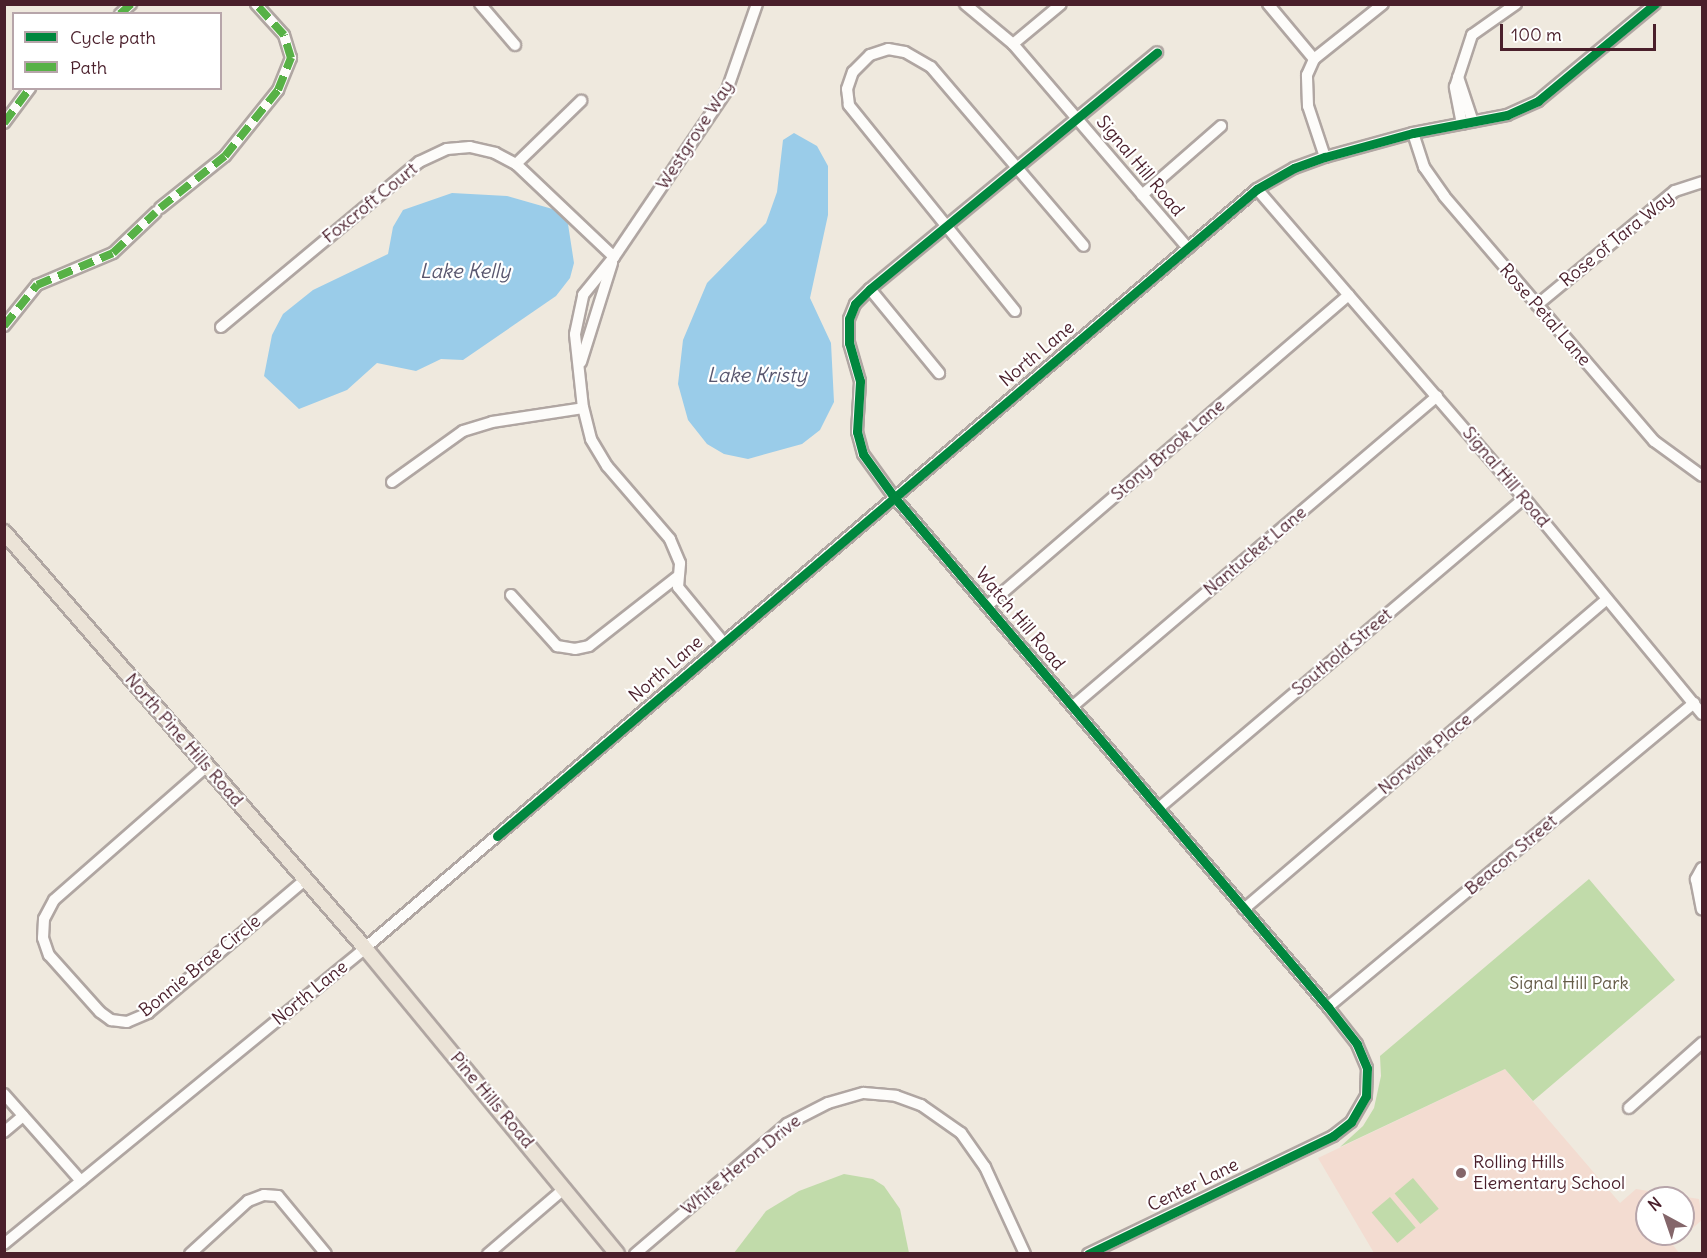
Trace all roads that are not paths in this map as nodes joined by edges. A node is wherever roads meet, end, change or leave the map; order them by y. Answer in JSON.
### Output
{"nodes":[{"id":1,"x":255,"y":4,"type":"edge"},
{"id":2,"x":480,"y":4,"type":"edge"},
{"id":3,"x":757,"y":4,"type":"edge"},
{"id":4,"x":965,"y":4,"type":"edge"},
{"id":5,"x":1061,"y":4,"type":"edge"},
{"id":6,"x":1268,"y":4,"type":"edge"},
{"id":7,"x":1383,"y":4,"type":"edge"},
{"id":8,"x":1516,"y":4,"type":"edge"},
{"id":9,"x":1655,"y":4,"type":"edge"},
{"id":10,"x":1013,"y":44,"type":"junction"},
{"id":11,"x":515,"y":45,"type":"dead end"},
{"id":12,"x":1158,"y":52,"type":"dead end"},
{"id":13,"x":1314,"y":59,"type":"junction"},
{"id":14,"x":29,"y":90,"type":"edge"},
{"id":15,"x":581,"y":101,"type":"dead end"},
{"id":16,"x":1078,"y":119,"type":"junction"},
{"id":17,"x":4,"y":123,"type":"edge"},
{"id":18,"x":1467,"y":123,"type":"junction"},
{"id":19,"x":1221,"y":126,"type":"dead end"},
{"id":20,"x":1413,"y":133,"type":"junction"},
{"id":21,"x":1325,"y":157,"type":"junction"},
{"id":22,"x":516,"y":164,"type":"junction"},
{"id":23,"x":1018,"y":165,"type":"junction"},
{"id":24,"x":1702,"y":182,"type":"edge"},
{"id":25,"x":1257,"y":189,"type":"junction"},
{"id":26,"x":1142,"y":195,"type":"junction"},
{"id":27,"x":947,"y":224,"type":"junction"},
{"id":28,"x":1084,"y":246,"type":"dead end"},
{"id":29,"x":1188,"y":248,"type":"junction"},
{"id":30,"x":614,"y":257,"type":"junction"},
{"id":31,"x":870,"y":290,"type":"junction"},
{"id":32,"x":1349,"y":295,"type":"junction"},
{"id":33,"x":1537,"y":305,"type":"junction"},
{"id":34,"x":1015,"y":311,"type":"dead end"},
{"id":35,"x":4,"y":326,"type":"edge"},
{"id":36,"x":221,"y":327,"type":"dead end"},
{"id":37,"x":580,"y":367,"type":"junction"},
{"id":38,"x":939,"y":373,"type":"dead end"},
{"id":39,"x":1437,"y":396,"type":"junction"},
{"id":40,"x":583,"y":408,"type":"junction"},
{"id":41,"x":1702,"y":476,"type":"edge"},
{"id":42,"x":392,"y":482,"type":"dead end"},
{"id":43,"x":894,"y":497,"type":"junction"},
{"id":44,"x":1524,"y":498,"type":"junction"},
{"id":45,"x":4,"y":532,"type":"edge"},
{"id":46,"x":677,"y":577,"type":"junction"},
{"id":47,"x":511,"y":595,"type":"dead end"},
{"id":48,"x":1606,"y":599,"type":"junction"},
{"id":49,"x":987,"y":606,"type":"junction"},
{"id":50,"x":723,"y":642,"type":"junction"},
{"id":51,"x":1694,"y":704,"type":"junction"},
{"id":52,"x":1073,"y":706,"type":"junction"},
{"id":53,"x":1702,"y":714,"type":"edge"},
{"id":54,"x":207,"y":766,"type":"junction"},
{"id":55,"x":1160,"y":807,"type":"junction"},
{"id":56,"x":1702,"y":868,"type":"edge"},
{"id":57,"x":306,"y":879,"type":"junction"},
{"id":58,"x":1244,"y":909,"type":"junction"},
{"id":59,"x":1702,"y":909,"type":"edge"},
{"id":60,"x":365,"y":948,"type":"junction"},
{"id":61,"x":1328,"y":1007,"type":"junction"},
{"id":62,"x":1702,"y":1043,"type":"edge"},
{"id":63,"x":4,"y":1094,"type":"edge"},
{"id":64,"x":1629,"y":1108,"type":"dead end"},
{"id":65,"x":23,"y":1116,"type":"junction"},
{"id":66,"x":4,"y":1132,"type":"edge"},
{"id":67,"x":1311,"y":1146,"type":"joint"},
{"id":68,"x":81,"y":1181,"type":"junction"},
{"id":69,"x":565,"y":1188,"type":"junction"},
{"id":70,"x":4,"y":1244,"type":"edge"},
{"id":71,"x":190,"y":1254,"type":"edge"},
{"id":72,"x":326,"y":1254,"type":"edge"},
{"id":73,"x":488,"y":1254,"type":"edge"},
{"id":74,"x":617,"y":1254,"type":"edge"},
{"id":75,"x":634,"y":1254,"type":"edge"},
{"id":76,"x":1025,"y":1254,"type":"edge"},
{"id":77,"x":1088,"y":1254,"type":"edge"}],
"edges":[{"from":1,"to":35,"type":"street"},
{"from":2,"to":11,"type":"street"},
{"from":3,"to":30,"type":"street","name":"Westgrove Way"},
{"from":4,"to":10,"type":"street","name":"Signal Hill Road"},
{"from":5,"to":10,"type":"street"},
{"from":6,"to":13,"type":"street"},
{"from":7,"to":13,"type":"street"},
{"from":8,"to":18,"type":"street"},
{"from":9,"to":18,"type":"street","name":"North Lane"},
{"from":10,"to":16,"type":"street","name":"Signal Hill Road"},
{"from":12,"to":16,"type":"street","name":"Watch Hill Road"},
{"from":13,"to":21,"type":"street"},
{"from":14,"to":17,"type":"street"},
{"from":15,"to":22,"type":"street"},
{"from":16,"to":23,"type":"street","name":"Watch Hill Road"},
{"from":16,"to":26,"type":"street","name":"Signal Hill Road"},
{"from":18,"to":20,"type":"street","name":"North Lane"},
{"from":19,"to":26,"type":"street"},
{"from":20,"to":21,"type":"street","name":"North Lane"},
{"from":20,"to":33,"type":"street","name":"Rose Petal Lane"},
{"from":21,"to":25,"type":"street","name":"North Lane"},
{"from":22,"to":30,"type":"street","name":"Foxcroft Court"},
{"from":22,"to":36,"type":"street","name":"Foxcroft Court"},
{"from":23,"to":27,"type":"street","name":"Watch Hill Road"},
{"from":23,"to":27,"type":"street"},
{"from":23,"to":28,"type":"street"},
{"from":24,"to":33,"type":"street","name":"Rose of Tara Way"},
{"from":25,"to":29,"type":"street","name":"North Lane"},
{"from":25,"to":32,"type":"street","name":"Signal Hill Road"},
{"from":26,"to":29,"type":"street","name":"Signal Hill Road"},
{"from":27,"to":31,"type":"street","name":"Watch Hill Road"},
{"from":27,"to":34,"type":"street"},
{"from":29,"to":43,"type":"street","name":"North Lane"},
{"from":30,"to":37,"type":"street","name":"Westgrove Way"},
{"from":30,"to":37,"type":"street","name":"Westgrove Way"},
{"from":31,"to":38,"type":"street"},
{"from":31,"to":43,"type":"street","name":"Watch Hill Road"},
{"from":32,"to":39,"type":"street","name":"Signal Hill Road"},
{"from":32,"to":49,"type":"street","name":"Stony Brook Lane"},
{"from":33,"to":41,"type":"street","name":"Rose Petal Lane"},
{"from":37,"to":40,"type":"street","name":"Westgrove Way"},
{"from":39,"to":44,"type":"street","name":"Signal Hill Road"},
{"from":39,"to":52,"type":"street","name":"Nantucket Lane"},
{"from":40,"to":42,"type":"street"},
{"from":40,"to":46,"type":"street","name":"Westgrove Way"},
{"from":43,"to":49,"type":"street","name":"Watch Hill Road"},
{"from":43,"to":50,"type":"street","name":"North Lane"},
{"from":44,"to":48,"type":"street","name":"Signal Hill Road"},
{"from":44,"to":55,"type":"street","name":"Southold Street"},
{"from":45,"to":54,"type":"main road","name":"North Pine Hills Road"},
{"from":46,"to":47,"type":"street"},
{"from":46,"to":50,"type":"street","name":"Westgrove Way"},
{"from":48,"to":51,"type":"street","name":"Signal Hill Road"},
{"from":48,"to":58,"type":"street","name":"Norwalk Place"},
{"from":49,"to":52,"type":"street","name":"Watch Hill Road"},
{"from":50,"to":60,"type":"street","name":"North Lane"},
{"from":51,"to":53,"type":"street","name":"Signal Hill Road"},
{"from":51,"to":61,"type":"street","name":"Beacon Street"},
{"from":52,"to":55,"type":"street","name":"Watch Hill Road"},
{"from":54,"to":57,"type":"main road","name":"North Pine Hills Road"},
{"from":54,"to":57,"type":"street","name":"Bonnie Brae Circle"},
{"from":55,"to":58,"type":"street","name":"Watch Hill Road"},
{"from":56,"to":59,"type":"street"},
{"from":57,"to":60,"type":"main road","name":"North Pine Hills Road"},
{"from":58,"to":61,"type":"street","name":"Watch Hill Road"},
{"from":60,"to":68,"type":"street","name":"North Lane"},
{"from":60,"to":69,"type":"main road","name":"Pine Hills Road"},
{"from":61,"to":67,"type":"street","name":"Watch Hill Road"},
{"from":62,"to":64,"type":"street"},
{"from":63,"to":65,"type":"street"},
{"from":65,"to":66,"type":"street"},
{"from":65,"to":68,"type":"street"},
{"from":67,"to":77,"type":"street","name":"Center Lane"},
{"from":68,"to":70,"type":"street","name":"North Lane"},
{"from":69,"to":73,"type":"street"},
{"from":69,"to":74,"type":"main road","name":"Pine Hills Road"},
{"from":71,"to":72,"type":"street"},
{"from":75,"to":76,"type":"street","name":"White Heron Drive"}]}
